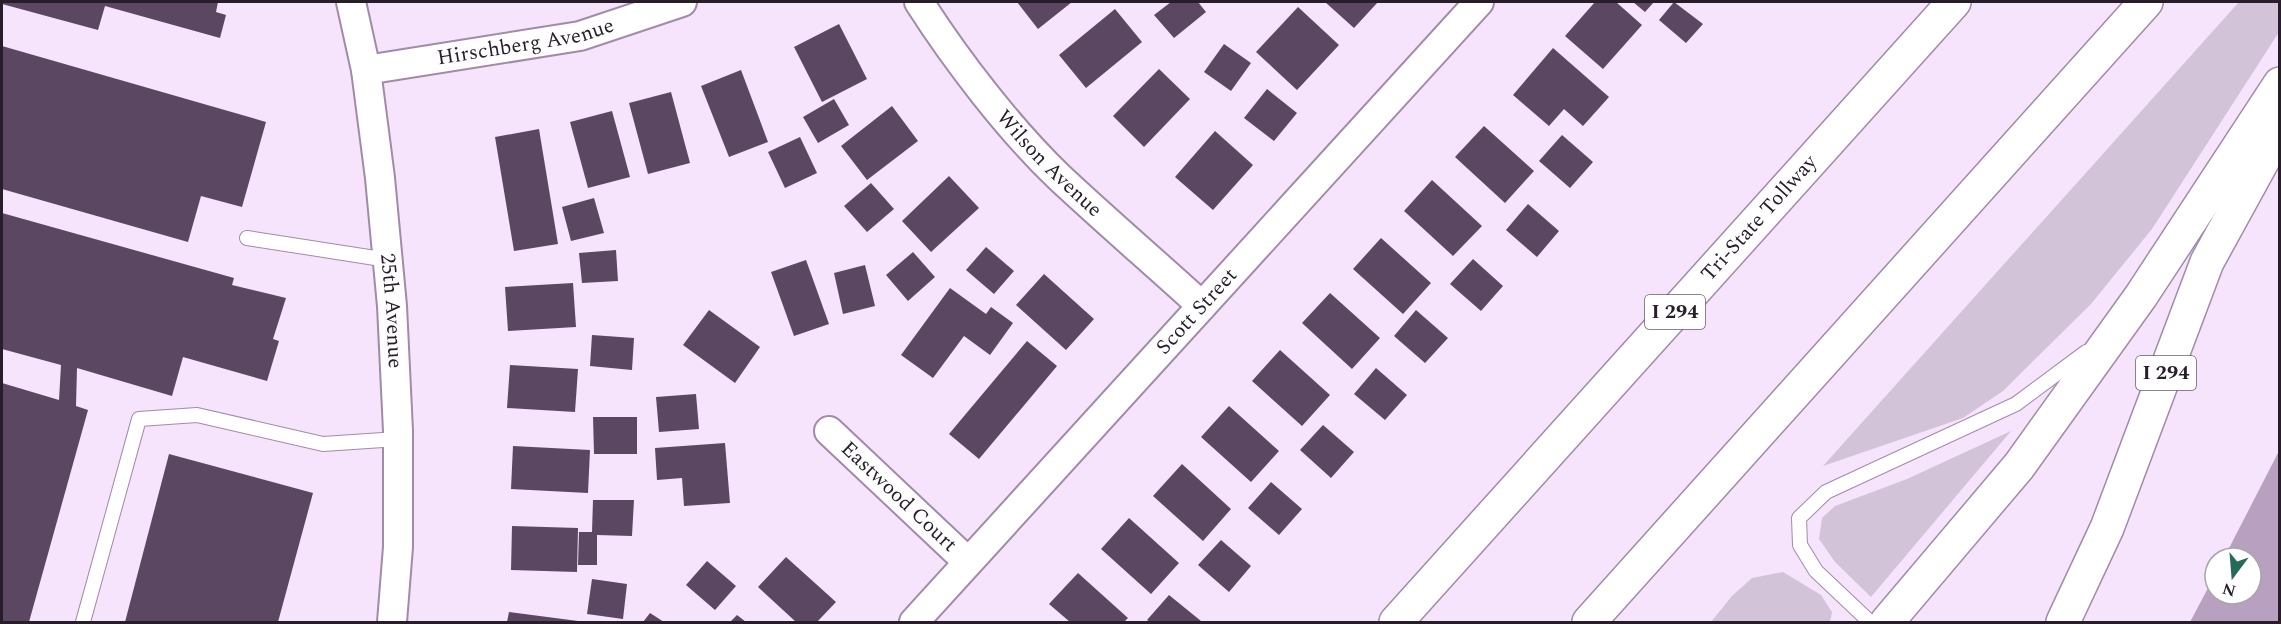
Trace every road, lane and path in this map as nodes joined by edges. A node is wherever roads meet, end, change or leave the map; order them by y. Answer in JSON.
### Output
{"nodes":[{"id":1,"x":351,"y":2,"type":"edge"},
{"id":2,"x":682,"y":2,"type":"edge"},
{"id":3,"x":920,"y":2,"type":"edge"},
{"id":4,"x":1479,"y":2,"type":"edge"},
{"id":5,"x":1954,"y":2,"type":"edge"},
{"id":6,"x":2146,"y":2,"type":"edge"},
{"id":7,"x":366,"y":70,"type":"junction"},
{"id":8,"x":2280,"y":84,"type":"edge"},
{"id":9,"x":2280,"y":129,"type":"edge"},
{"id":10,"x":247,"y":238,"type":"dead end"},
{"id":11,"x":388,"y":260,"type":"junction"},
{"id":12,"x":2141,"y":296,"type":"junction"},
{"id":13,"x":1202,"y":306,"type":"junction"},
{"id":14,"x":829,"y":431,"type":"dead end"},
{"id":15,"x":398,"y":439,"type":"junction"},
{"id":16,"x":968,"y":562,"type":"junction"},
{"id":17,"x":82,"y":622,"type":"edge"},
{"id":18,"x":392,"y":622,"type":"edge"},
{"id":19,"x":914,"y":622,"type":"edge"},
{"id":20,"x":1396,"y":622,"type":"edge"},
{"id":21,"x":1589,"y":622,"type":"edge"},
{"id":22,"x":1870,"y":622,"type":"edge"},
{"id":23,"x":1887,"y":622,"type":"edge"},
{"id":24,"x":2063,"y":622,"type":"edge"}],
"edges":[{"from":1,"to":7,"type":"street","name":"25th Avenue"},
{"from":2,"to":7,"type":"street","name":"Hirschberg Avenue"},
{"from":3,"to":13,"type":"street","name":"Wilson Avenue"},
{"from":4,"to":13,"type":"street","name":"Scott Street"},
{"from":5,"to":20,"type":"highway","name":"Tri-State Tollway","number":"I 294"},
{"from":6,"to":21,"type":"highway"},
{"from":7,"to":11,"type":"street","name":"25th Avenue"},
{"from":8,"to":12,"type":"highway","number":"I 294"},
{"from":9,"to":24,"type":"highway","number":"I 294"},
{"from":10,"to":11,"type":"lane"},
{"from":11,"to":15,"type":"street","name":"25th Avenue"},
{"from":12,"to":22,"type":"lane"},
{"from":12,"to":23,"type":"highway","number":"I 294"},
{"from":13,"to":16,"type":"street","name":"Scott Street"},
{"from":14,"to":16,"type":"street","name":"Eastwood Court"},
{"from":15,"to":17,"type":"lane"},
{"from":15,"to":18,"type":"street","name":"25th Avenue"},
{"from":16,"to":19,"type":"street","name":"Scott Street"}]}
